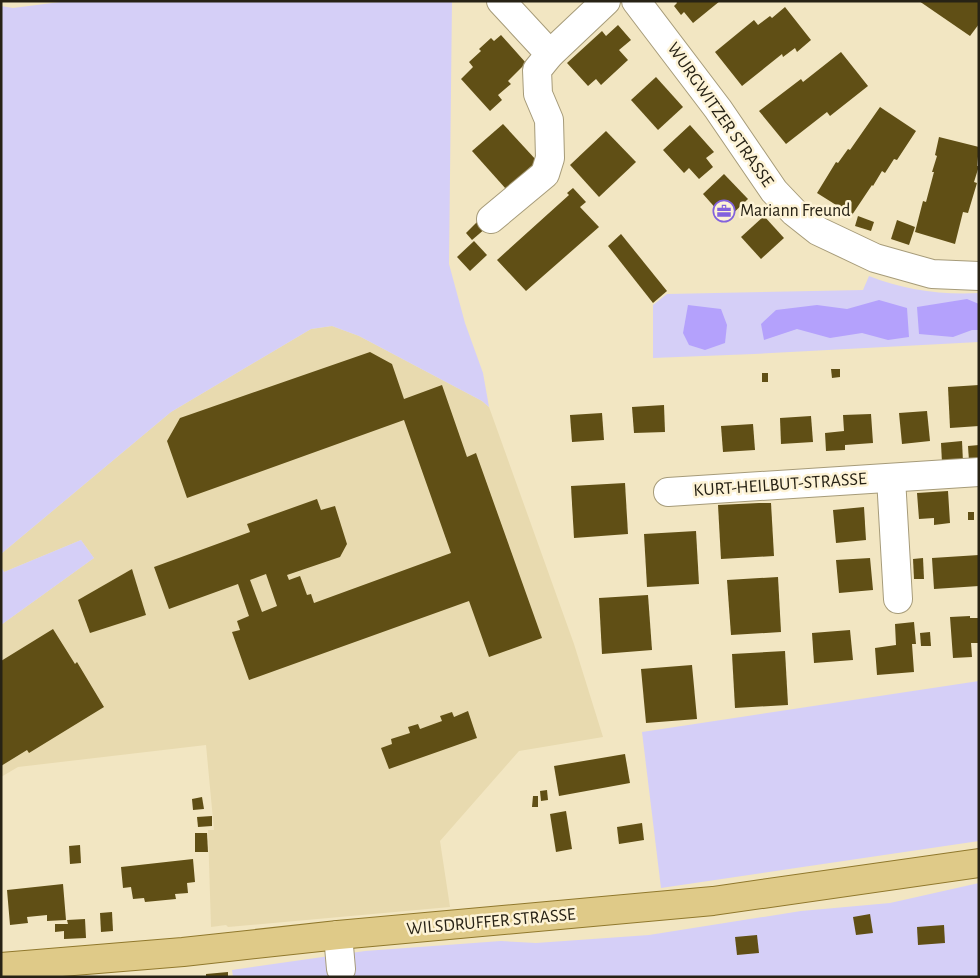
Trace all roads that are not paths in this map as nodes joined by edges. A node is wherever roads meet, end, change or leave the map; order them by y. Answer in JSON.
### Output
{"nodes":[{"id":1,"x":501,"y":1,"type":"edge"},
{"id":2,"x":606,"y":1,"type":"edge"},
{"id":3,"x":636,"y":1,"type":"edge"},
{"id":4,"x":550,"y":54,"type":"junction"},
{"id":5,"x":491,"y":219,"type":"dead end"},
{"id":6,"x":979,"y":276,"type":"edge"},
{"id":7,"x":979,"y":472,"type":"edge"},
{"id":8,"x":891,"y":478,"type":"junction"},
{"id":9,"x":668,"y":492,"type":"dead end"},
{"id":10,"x":898,"y":598,"type":"dead end"},
{"id":11,"x":979,"y":863,"type":"edge"},
{"id":12,"x":338,"y":935,"type":"junction"},
{"id":13,"x":1,"y":967,"type":"edge"},
{"id":14,"x":341,"y":970,"type":"dead end"}],
"edges":[{"from":1,"to":4,"type":"street"},
{"from":2,"to":4,"type":"street"},
{"from":3,"to":6,"type":"street","name":"WURGWITZER STRASSE"},
{"from":4,"to":5,"type":"street"},
{"from":7,"to":8,"type":"street","name":"KURT-HEILBUT-STRASSE"},
{"from":8,"to":9,"type":"street","name":"KURT-HEILBUT-STRASSE"},
{"from":8,"to":10,"type":"street","name":"KURT-HEILBUT-STRASSE"},
{"from":11,"to":12,"type":"main road","name":"WILSDRUFFER STRASSE"},
{"from":12,"to":13,"type":"main road","name":"WILSDRUFFER STRASSE"},
{"from":12,"to":14,"type":"street"}]}
